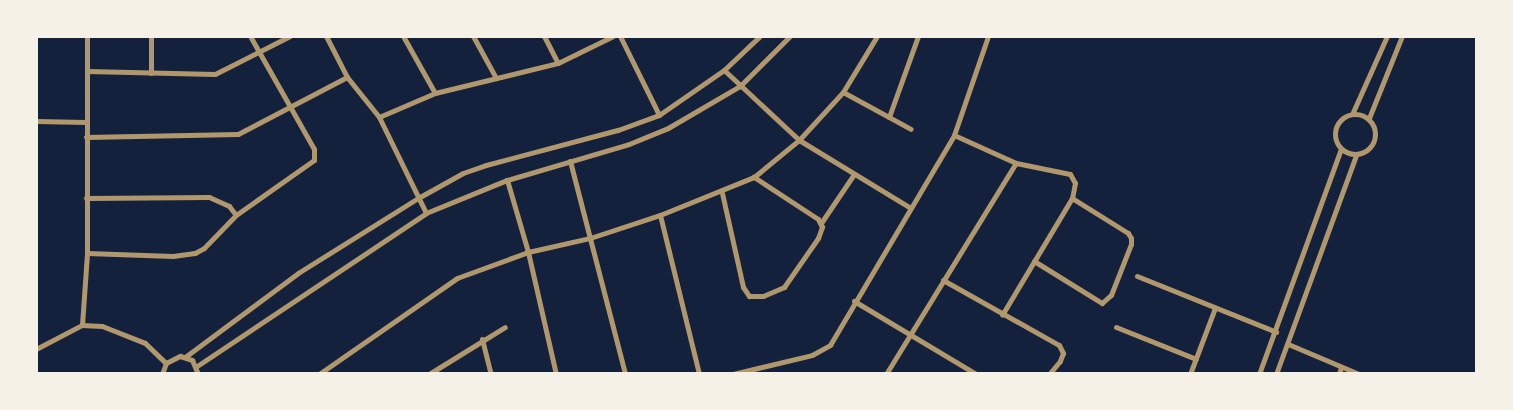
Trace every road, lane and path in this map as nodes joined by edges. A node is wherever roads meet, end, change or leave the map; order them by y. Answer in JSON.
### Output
{"nodes":[{"id":1,"x":87,"y":36,"type":"edge"},
{"id":2,"x":151,"y":36,"type":"edge"},
{"id":3,"x":250,"y":36,"type":"edge"},
{"id":4,"x":290,"y":36,"type":"edge"},
{"id":5,"x":326,"y":36,"type":"edge"},
{"id":6,"x":403,"y":36,"type":"edge"},
{"id":7,"x":473,"y":36,"type":"edge"},
{"id":8,"x":544,"y":36,"type":"edge"},
{"id":9,"x":613,"y":36,"type":"edge"},
{"id":10,"x":620,"y":36,"type":"edge"},
{"id":11,"x":760,"y":36,"type":"edge"},
{"id":12,"x":790,"y":36,"type":"edge"},
{"id":13,"x":877,"y":36,"type":"edge"},
{"id":14,"x":918,"y":36,"type":"edge"},
{"id":15,"x":988,"y":36,"type":"edge"},
{"id":16,"x":1387,"y":36,"type":"edge"},
{"id":17,"x":1402,"y":36,"type":"edge"},
{"id":18,"x":259,"y":54,"type":"junction"},
{"id":19,"x":558,"y":63,"type":"junction"},
{"id":20,"x":724,"y":70,"type":"junction"},
{"id":21,"x":87,"y":71,"type":"junction"},
{"id":22,"x":151,"y":73,"type":"junction"},
{"id":23,"x":348,"y":77,"type":"junction"},
{"id":24,"x":496,"y":78,"type":"junction"},
{"id":25,"x":740,"y":86,"type":"junction"},
{"id":26,"x":843,"y":92,"type":"junction"},
{"id":27,"x":434,"y":93,"type":"junction"},
{"id":28,"x":289,"y":107,"type":"junction"},
{"id":29,"x":1353,"y":112,"type":"junction"},
{"id":30,"x":659,"y":114,"type":"junction"},
{"id":31,"x":379,"y":117,"type":"junction"},
{"id":32,"x":889,"y":117,"type":"junction"},
{"id":33,"x":1369,"y":118,"type":"junction"},
{"id":34,"x":36,"y":121,"type":"edge"},
{"id":35,"x":86,"y":122,"type":"junction"},
{"id":36,"x":911,"y":129,"type":"dead end"},
{"id":37,"x":954,"y":135,"type":"junction"},
{"id":38,"x":86,"y":137,"type":"junction"},
{"id":39,"x":799,"y":140,"type":"junction"},
{"id":40,"x":1341,"y":149,"type":"junction"},
{"id":41,"x":1356,"y":155,"type":"junction"},
{"id":42,"x":570,"y":161,"type":"junction"},
{"id":43,"x":1016,"y":163,"type":"junction"},
{"id":44,"x":854,"y":174,"type":"junction"},
{"id":45,"x":754,"y":177,"type":"junction"},
{"id":46,"x":507,"y":180,"type":"junction"},
{"id":47,"x":722,"y":192,"type":"junction"},
{"id":48,"x":86,"y":198,"type":"junction"},
{"id":49,"x":418,"y":198,"type":"junction"},
{"id":50,"x":1072,"y":198,"type":"junction"},
{"id":51,"x":909,"y":207,"type":"junction"},
{"id":52,"x":426,"y":213,"type":"junction"},
{"id":53,"x":236,"y":215,"type":"junction"},
{"id":54,"x":660,"y":216,"type":"junction"},
{"id":55,"x":821,"y":224,"type":"junction"},
{"id":56,"x":590,"y":238,"type":"junction"},
{"id":57,"x":528,"y":252,"type":"junction"},
{"id":58,"x":87,"y":253,"type":"junction"},
{"id":59,"x":1034,"y":261,"type":"junction"},
{"id":60,"x":1137,"y":276,"type":"dead end"},
{"id":61,"x":943,"y":280,"type":"junction"},
{"id":62,"x":854,"y":301,"type":"junction"},
{"id":63,"x":1215,"y":308,"type":"junction"},
{"id":64,"x":1002,"y":315,"type":"junction"},
{"id":65,"x":82,"y":325,"type":"junction"},
{"id":66,"x":505,"y":327,"type":"dead end"},
{"id":67,"x":1116,"y":327,"type":"dead end"},
{"id":68,"x":1276,"y":332,"type":"junction"},
{"id":69,"x":910,"y":334,"type":"junction"},
{"id":70,"x":482,"y":339,"type":"junction"},
{"id":71,"x":1288,"y":344,"type":"junction"},
{"id":72,"x":36,"y":349,"type":"edge"},
{"id":73,"x":185,"y":357,"type":"junction"},
{"id":74,"x":1196,"y":359,"type":"junction"},
{"id":75,"x":166,"y":363,"type":"junction"},
{"id":76,"x":197,"y":366,"type":"junction"},
{"id":77,"x":1341,"y":367,"type":"junction"},
{"id":78,"x":162,"y":374,"type":"edge"},
{"id":79,"x":198,"y":374,"type":"edge"},
{"id":80,"x":319,"y":374,"type":"edge"},
{"id":81,"x":429,"y":374,"type":"edge"},
{"id":82,"x":491,"y":374,"type":"edge"},
{"id":83,"x":556,"y":374,"type":"edge"},
{"id":84,"x":625,"y":374,"type":"edge"},
{"id":85,"x":699,"y":374,"type":"edge"},
{"id":86,"x":734,"y":374,"type":"edge"},
{"id":87,"x":886,"y":374,"type":"edge"},
{"id":88,"x":976,"y":374,"type":"edge"},
{"id":89,"x":1049,"y":374,"type":"edge"},
{"id":90,"x":1190,"y":374,"type":"edge"},
{"id":91,"x":1259,"y":374,"type":"edge"},
{"id":92,"x":1276,"y":374,"type":"edge"},
{"id":93,"x":1338,"y":374,"type":"edge"},
{"id":94,"x":1359,"y":374,"type":"edge"}],
"edges":[{"from":1,"to":21,"type":"street"},
{"from":2,"to":22,"type":"street"},
{"from":3,"to":18,"type":"street"},
{"from":4,"to":18,"type":"street"},
{"from":5,"to":23,"type":"street"},
{"from":6,"to":27,"type":"street"},
{"from":7,"to":24,"type":"street"},
{"from":8,"to":19,"type":"street"},
{"from":9,"to":19,"type":"street"},
{"from":10,"to":30,"type":"street"},
{"from":11,"to":20,"type":"street"},
{"from":12,"to":25,"type":"street"},
{"from":13,"to":26,"type":"street"},
{"from":14,"to":32,"type":"street"},
{"from":15,"to":37,"type":"street"},
{"from":16,"to":29,"type":"street"},
{"from":17,"to":33,"type":"street"},
{"from":18,"to":22,"type":"street"},
{"from":18,"to":28,"type":"street"},
{"from":19,"to":24,"type":"street"},
{"from":20,"to":25,"type":"street"},
{"from":20,"to":30,"type":"street"},
{"from":21,"to":22,"type":"street"},
{"from":21,"to":35,"type":"street"},
{"from":23,"to":28,"type":"street"},
{"from":23,"to":31,"type":"street"},
{"from":24,"to":27,"type":"street"},
{"from":25,"to":39,"type":"street"},
{"from":25,"to":42,"type":"street"},
{"from":26,"to":32,"type":"street"},
{"from":26,"to":39,"type":"street"},
{"from":27,"to":31,"type":"street"},
{"from":28,"to":38,"type":"street"},
{"from":28,"to":53,"type":"street"},
{"from":29,"to":33,"type":"street"},
{"from":29,"to":40,"type":"street"},
{"from":30,"to":49,"type":"street"},
{"from":31,"to":49,"type":"street"},
{"from":32,"to":36,"type":"street"},
{"from":33,"to":41,"type":"street"},
{"from":34,"to":35,"type":"street"},
{"from":35,"to":38,"type":"street"},
{"from":37,"to":43,"type":"street"},
{"from":37,"to":51,"type":"street"},
{"from":38,"to":48,"type":"street"},
{"from":39,"to":44,"type":"street"},
{"from":39,"to":45,"type":"street"},
{"from":40,"to":41,"type":"street"},
{"from":40,"to":68,"type":"street"},
{"from":41,"to":71,"type":"street"},
{"from":42,"to":46,"type":"street"},
{"from":42,"to":56,"type":"street"},
{"from":43,"to":50,"type":"street"},
{"from":43,"to":61,"type":"street"},
{"from":44,"to":51,"type":"street"},
{"from":44,"to":55,"type":"street"},
{"from":45,"to":47,"type":"street"},
{"from":45,"to":55,"type":"street"},
{"from":46,"to":52,"type":"street"},
{"from":46,"to":57,"type":"street"},
{"from":47,"to":54,"type":"street"},
{"from":47,"to":55,"type":"street"},
{"from":48,"to":53,"type":"street"},
{"from":48,"to":58,"type":"street"},
{"from":49,"to":52,"type":"street"},
{"from":49,"to":73,"type":"street"},
{"from":50,"to":59,"type":"street"},
{"from":50,"to":59,"type":"street"},
{"from":51,"to":62,"type":"street"},
{"from":52,"to":76,"type":"street"},
{"from":53,"to":58,"type":"street"},
{"from":54,"to":56,"type":"street"},
{"from":54,"to":85,"type":"street"},
{"from":56,"to":57,"type":"street"},
{"from":56,"to":84,"type":"street"},
{"from":57,"to":80,"type":"street"},
{"from":57,"to":83,"type":"street"},
{"from":58,"to":65,"type":"street"},
{"from":59,"to":64,"type":"street"},
{"from":60,"to":63,"type":"street"},
{"from":61,"to":64,"type":"street"},
{"from":61,"to":69,"type":"street"},
{"from":62,"to":69,"type":"street"},
{"from":62,"to":86,"type":"street"},
{"from":63,"to":68,"type":"street"},
{"from":63,"to":74,"type":"street"},
{"from":64,"to":89,"type":"street"},
{"from":65,"to":72,"type":"street"},
{"from":65,"to":75,"type":"street"},
{"from":66,"to":70,"type":"street"},
{"from":67,"to":74,"type":"street"},
{"from":68,"to":91,"type":"street"},
{"from":69,"to":87,"type":"street"},
{"from":69,"to":88,"type":"street"},
{"from":70,"to":81,"type":"street"},
{"from":70,"to":82,"type":"street"},
{"from":71,"to":77,"type":"street"},
{"from":71,"to":92,"type":"street"},
{"from":73,"to":75,"type":"street"},
{"from":73,"to":76,"type":"street"},
{"from":74,"to":90,"type":"street"},
{"from":75,"to":78,"type":"street"},
{"from":76,"to":79,"type":"street"},
{"from":77,"to":93,"type":"street"},
{"from":77,"to":94,"type":"street"}]}
